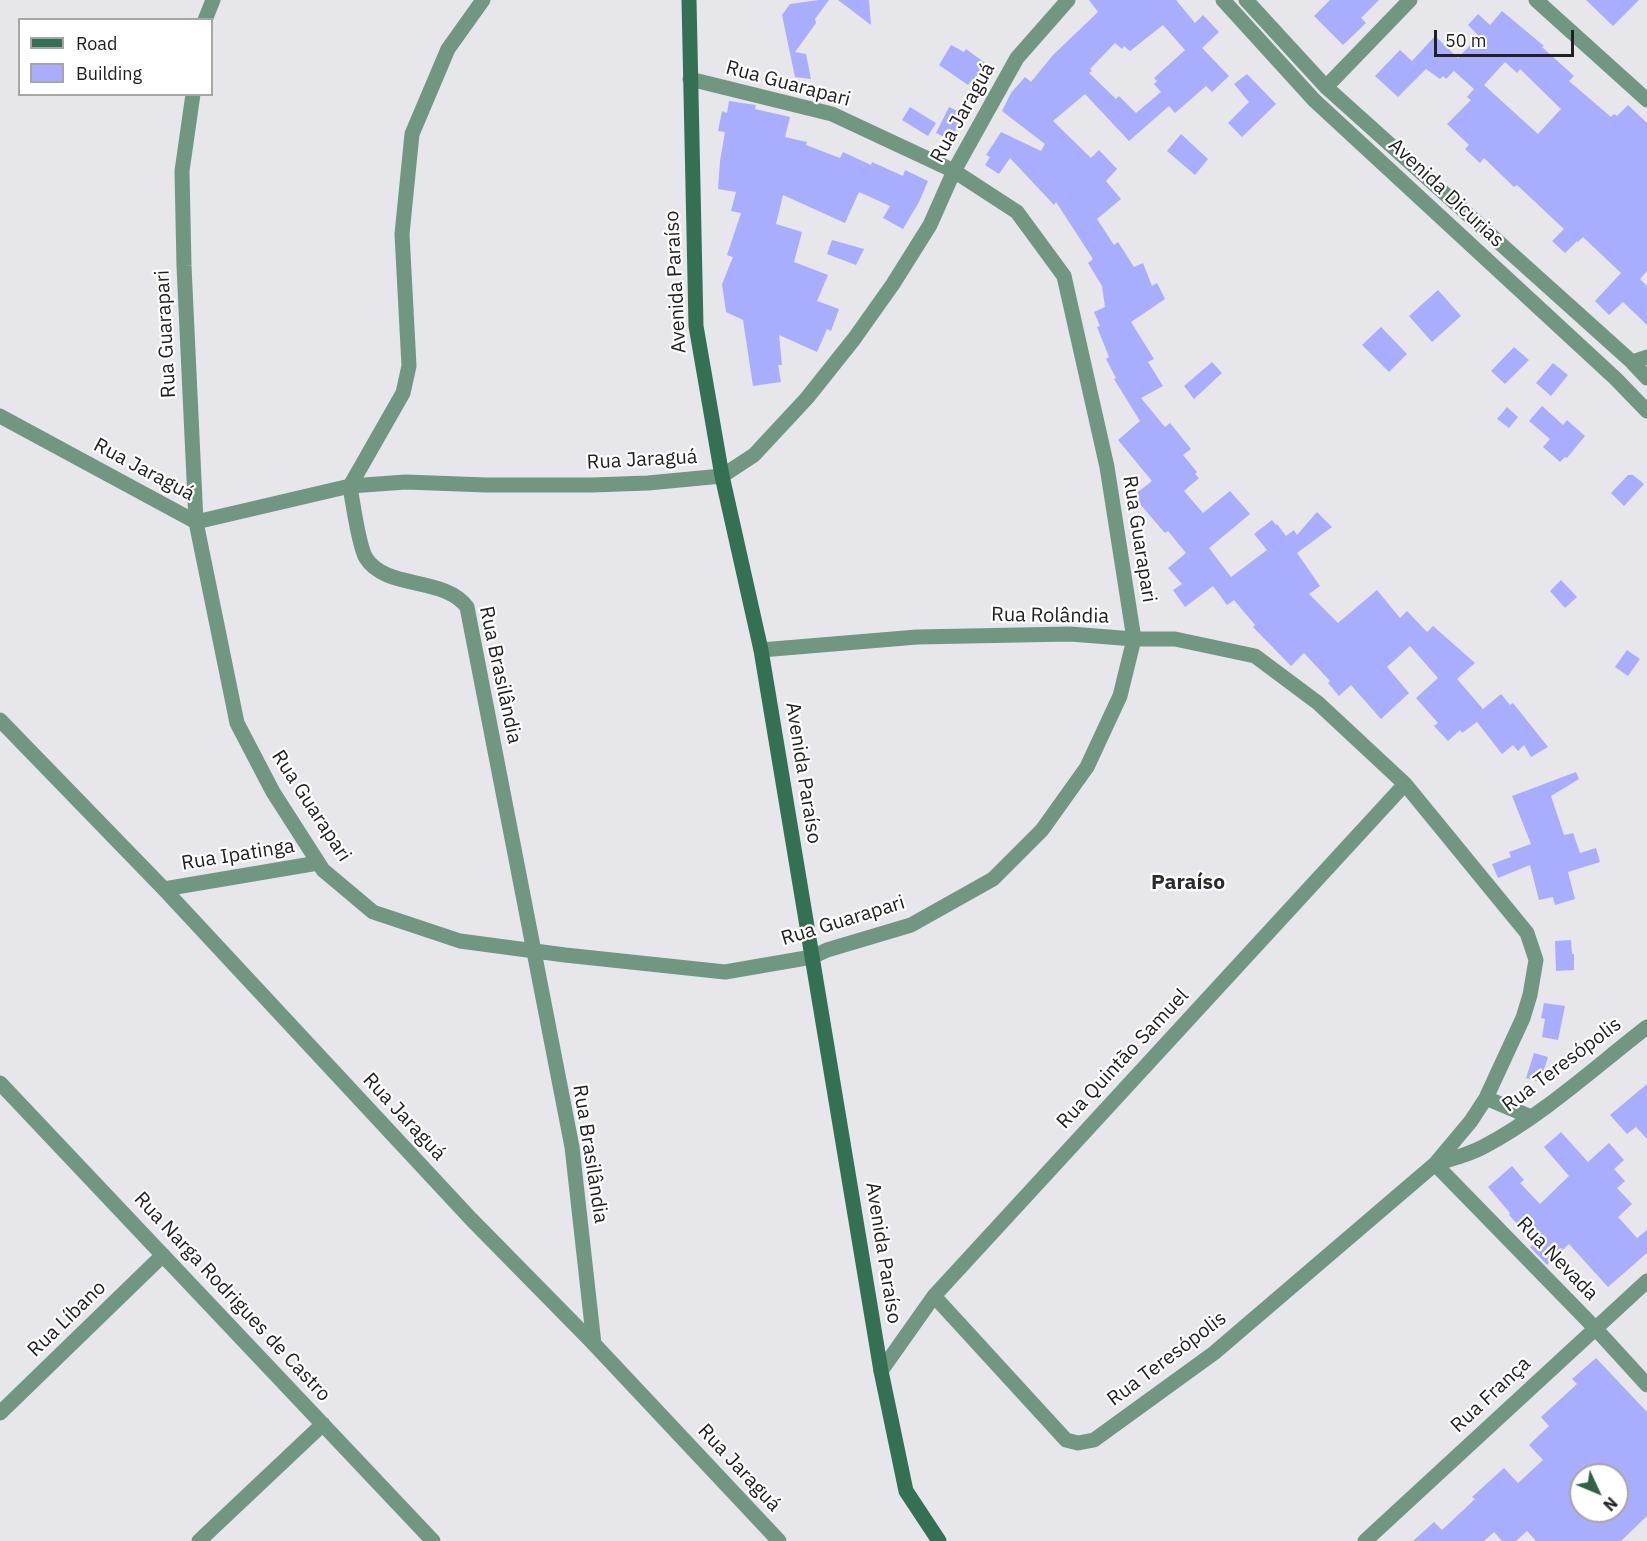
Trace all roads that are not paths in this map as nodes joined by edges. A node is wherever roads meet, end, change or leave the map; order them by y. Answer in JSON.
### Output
{"nodes":[{"id":1,"x":213,"y":0,"type":"edge"},
{"id":2,"x":483,"y":0,"type":"edge"},
{"id":3,"x":689,"y":0,"type":"edge"},
{"id":4,"x":1068,"y":0,"type":"edge"},
{"id":5,"x":1223,"y":0,"type":"edge"},
{"id":6,"x":1246,"y":0,"type":"edge"},
{"id":7,"x":1410,"y":0,"type":"edge"},
{"id":8,"x":1536,"y":0,"type":"edge"},
{"id":9,"x":206,"y":18,"type":"edge"},
{"id":10,"x":690,"y":79,"type":"junction"},
{"id":11,"x":1326,"y":87,"type":"junction"},
{"id":12,"x":193,"y":96,"type":"edge"},
{"id":13,"x":1647,"y":100,"type":"edge"},
{"id":14,"x":954,"y":171,"type":"junction"},
{"id":15,"x":1647,"y":357,"type":"edge"},
{"id":16,"x":1632,"y":362,"type":"junction"},
{"id":17,"x":1647,"y":378,"type":"edge"},
{"id":18,"x":1647,"y":411,"type":"edge"},
{"id":19,"x":0,"y":416,"type":"edge"},
{"id":20,"x":722,"y":476,"type":"junction"},
{"id":21,"x":350,"y":486,"type":"junction"},
{"id":22,"x":196,"y":522,"type":"junction"},
{"id":23,"x":1134,"y":639,"type":"junction"},
{"id":24,"x":761,"y":650,"type":"junction"},
{"id":25,"x":0,"y":720,"type":"edge"},
{"id":26,"x":1405,"y":784,"type":"junction"},
{"id":27,"x":318,"y":863,"type":"junction"},
{"id":28,"x":1469,"y":863,"type":"joint"},
{"id":29,"x":164,"y":889,"type":"junction"},
{"id":30,"x":532,"y":951,"type":"junction"},
{"id":31,"x":812,"y":957,"type":"junction"},
{"id":32,"x":1647,"y":1027,"type":"edge"},
{"id":33,"x":1,"y":1087,"type":"edge"},
{"id":34,"x":1486,"y":1098,"type":"junction"},
{"id":35,"x":1531,"y":1117,"type":"junction"},
{"id":36,"x":1435,"y":1164,"type":"junction"},
{"id":37,"x":163,"y":1256,"type":"junction"},
{"id":38,"x":1647,"y":1281,"type":"edge"},
{"id":39,"x":934,"y":1296,"type":"junction"},
{"id":40,"x":1595,"y":1328,"type":"junction"},
{"id":41,"x":594,"y":1344,"type":"junction"},
{"id":42,"x":881,"y":1371,"type":"junction"},
{"id":43,"x":1647,"y":1385,"type":"edge"},
{"id":44,"x":0,"y":1413,"type":"edge"},
{"id":45,"x":323,"y":1424,"type":"junction"},
{"id":46,"x":199,"y":1541,"type":"edge"},
{"id":47,"x":433,"y":1541,"type":"edge"},
{"id":48,"x":779,"y":1541,"type":"edge"},
{"id":49,"x":939,"y":1541,"type":"edge"},
{"id":50,"x":1365,"y":1541,"type":"edge"}],
"edges":[{"from":1,"to":9,"type":"street"},
{"from":2,"to":21,"type":"street"},
{"from":3,"to":10,"type":"main road","name":"Avenida Paraíso"},
{"from":4,"to":14,"type":"street","name":"Rua Jaraguá"},
{"from":5,"to":18,"type":"street","name":"Avenida Dicurias"},
{"from":6,"to":11,"type":"street","name":"Avenida Dicurias"},
{"from":7,"to":11,"type":"street"},
{"from":8,"to":13,"type":"street"},
{"from":10,"to":14,"type":"street","name":"Rua Guarapari"},
{"from":10,"to":20,"type":"main road","name":"Avenida Paraíso"},
{"from":11,"to":16,"type":"street","name":"Avenida Dicurias"},
{"from":12,"to":22,"type":"street","name":"Rua Guarapari"},
{"from":14,"to":20,"type":"street","name":"Rua Jaraguá"},
{"from":14,"to":23,"type":"street","name":"Rua Guarapari"},
{"from":15,"to":16,"type":"street"},
{"from":16,"to":17,"type":"street","name":"Avenida Dicurias"},
{"from":19,"to":22,"type":"street","name":"Rua Jaraguá"},
{"from":20,"to":21,"type":"street","name":"Rua Jaraguá"},
{"from":20,"to":24,"type":"main road","name":"Avenida Paraíso"},
{"from":21,"to":22,"type":"street","name":"Rua Jaraguá"},
{"from":21,"to":30,"type":"street","name":"Rua Brasilândia"},
{"from":22,"to":27,"type":"street","name":"Rua Guarapari"},
{"from":23,"to":24,"type":"street","name":"Rua Rolândia"},
{"from":23,"to":26,"type":"street","name":"Rua Rolândia"},
{"from":23,"to":31,"type":"street","name":"Rua Guarapari"},
{"from":24,"to":31,"type":"main road","name":"Avenida Paraíso"},
{"from":25,"to":29,"type":"street","name":"Rua Jaraguá"},
{"from":26,"to":28,"type":"street","name":"Rua Rolândia"},
{"from":26,"to":39,"type":"street","name":"Rua Quintão Samuel"},
{"from":27,"to":29,"type":"street","name":"Rua Ipatinga"},
{"from":27,"to":30,"type":"street","name":"Rua Guarapari"},
{"from":28,"to":34,"type":"street","name":"Rua Teresópolis"},
{"from":29,"to":41,"type":"street","name":"Rua Jaraguá"},
{"from":30,"to":31,"type":"street","name":"Rua Guarapari"},
{"from":30,"to":41,"type":"street","name":"Rua Brasilândia"},
{"from":31,"to":42,"type":"main road","name":"Avenida Paraíso"},
{"from":32,"to":35,"type":"street","name":"Rua Teresópolis"},
{"from":33,"to":37,"type":"street","name":"Rua Narga Rodrigues de Castro"},
{"from":34,"to":35,"type":"street"},
{"from":34,"to":36,"type":"street","name":"Rua Teresópolis"},
{"from":35,"to":36,"type":"street","name":"Rua Teresópolis"},
{"from":36,"to":39,"type":"street","name":"Rua Teresópolis"},
{"from":36,"to":40,"type":"street","name":"Rua Nevada"},
{"from":37,"to":44,"type":"street","name":"Rua Líbano"},
{"from":37,"to":45,"type":"street","name":"Rua Narga Rodrigues de Castro"},
{"from":38,"to":40,"type":"street","name":"Rua França"},
{"from":39,"to":42,"type":"street","name":"Rua Quintão Samuel"},
{"from":40,"to":43,"type":"street","name":"Rua Nevada"},
{"from":40,"to":50,"type":"street","name":"Rua França"},
{"from":41,"to":48,"type":"street","name":"Rua Jaraguá"},
{"from":42,"to":49,"type":"main road","name":"Avenida Paraíso"},
{"from":45,"to":46,"type":"street"},
{"from":45,"to":47,"type":"street","name":"Rua Narga Rodrigues de Castro"}]}
